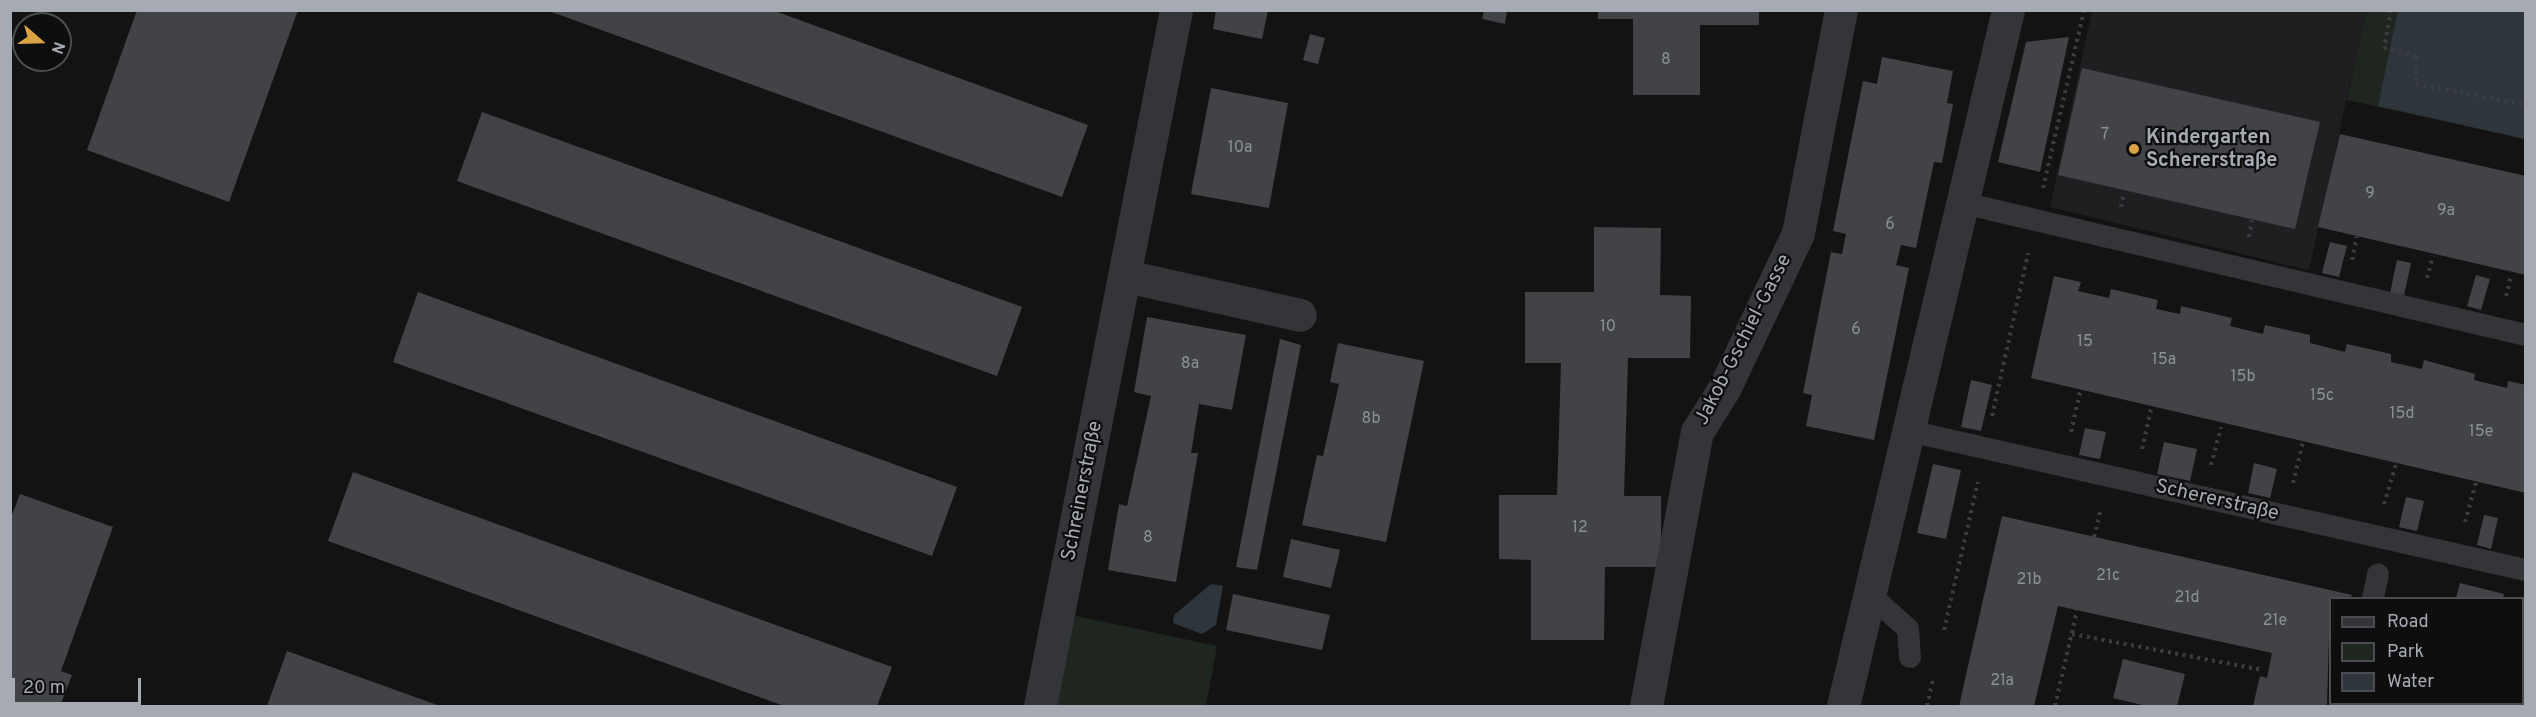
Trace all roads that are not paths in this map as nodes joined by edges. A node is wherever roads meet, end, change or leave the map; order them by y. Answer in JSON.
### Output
{"nodes":[{"id":1,"x":1176,"y":10,"type":"edge"},
{"id":2,"x":1841,"y":10,"type":"edge"},
{"id":3,"x":2008,"y":10,"type":"edge"},
{"id":4,"x":1963,"y":203,"type":"junction"},
{"id":5,"x":1126,"y":276,"type":"junction"},
{"id":6,"x":1300,"y":315,"type":"dead end"},
{"id":7,"x":2526,"y":335,"type":"edge"},
{"id":8,"x":1909,"y":431,"type":"junction"},
{"id":9,"x":2526,"y":570,"type":"edge"},
{"id":10,"x":2378,"y":575,"type":"dead end"},
{"id":11,"x":1869,"y":594,"type":"junction"},
{"id":12,"x":2373,"y":597,"type":"edge"},
{"id":13,"x":1910,"y":657,"type":"dead end"},
{"id":14,"x":1040,"y":706,"type":"edge"},
{"id":15,"x":1646,"y":706,"type":"edge"},
{"id":16,"x":1843,"y":706,"type":"edge"}],
"edges":[{"from":1,"to":5,"type":"street","name":"Schreinerstraße"},
{"from":2,"to":15,"type":"street","name":"Jakob-Gschiel-Gasse"},
{"from":3,"to":4,"type":"street"},
{"from":4,"to":7,"type":"lane"},
{"from":4,"to":8,"type":"street"},
{"from":5,"to":6,"type":"street"},
{"from":5,"to":14,"type":"street","name":"Schreinerstraße"},
{"from":8,"to":9,"type":"lane","name":"Schererstraße"},
{"from":8,"to":11,"type":"street"},
{"from":10,"to":12,"type":"lane"},
{"from":11,"to":13,"type":"lane"},
{"from":11,"to":16,"type":"street"}]}
